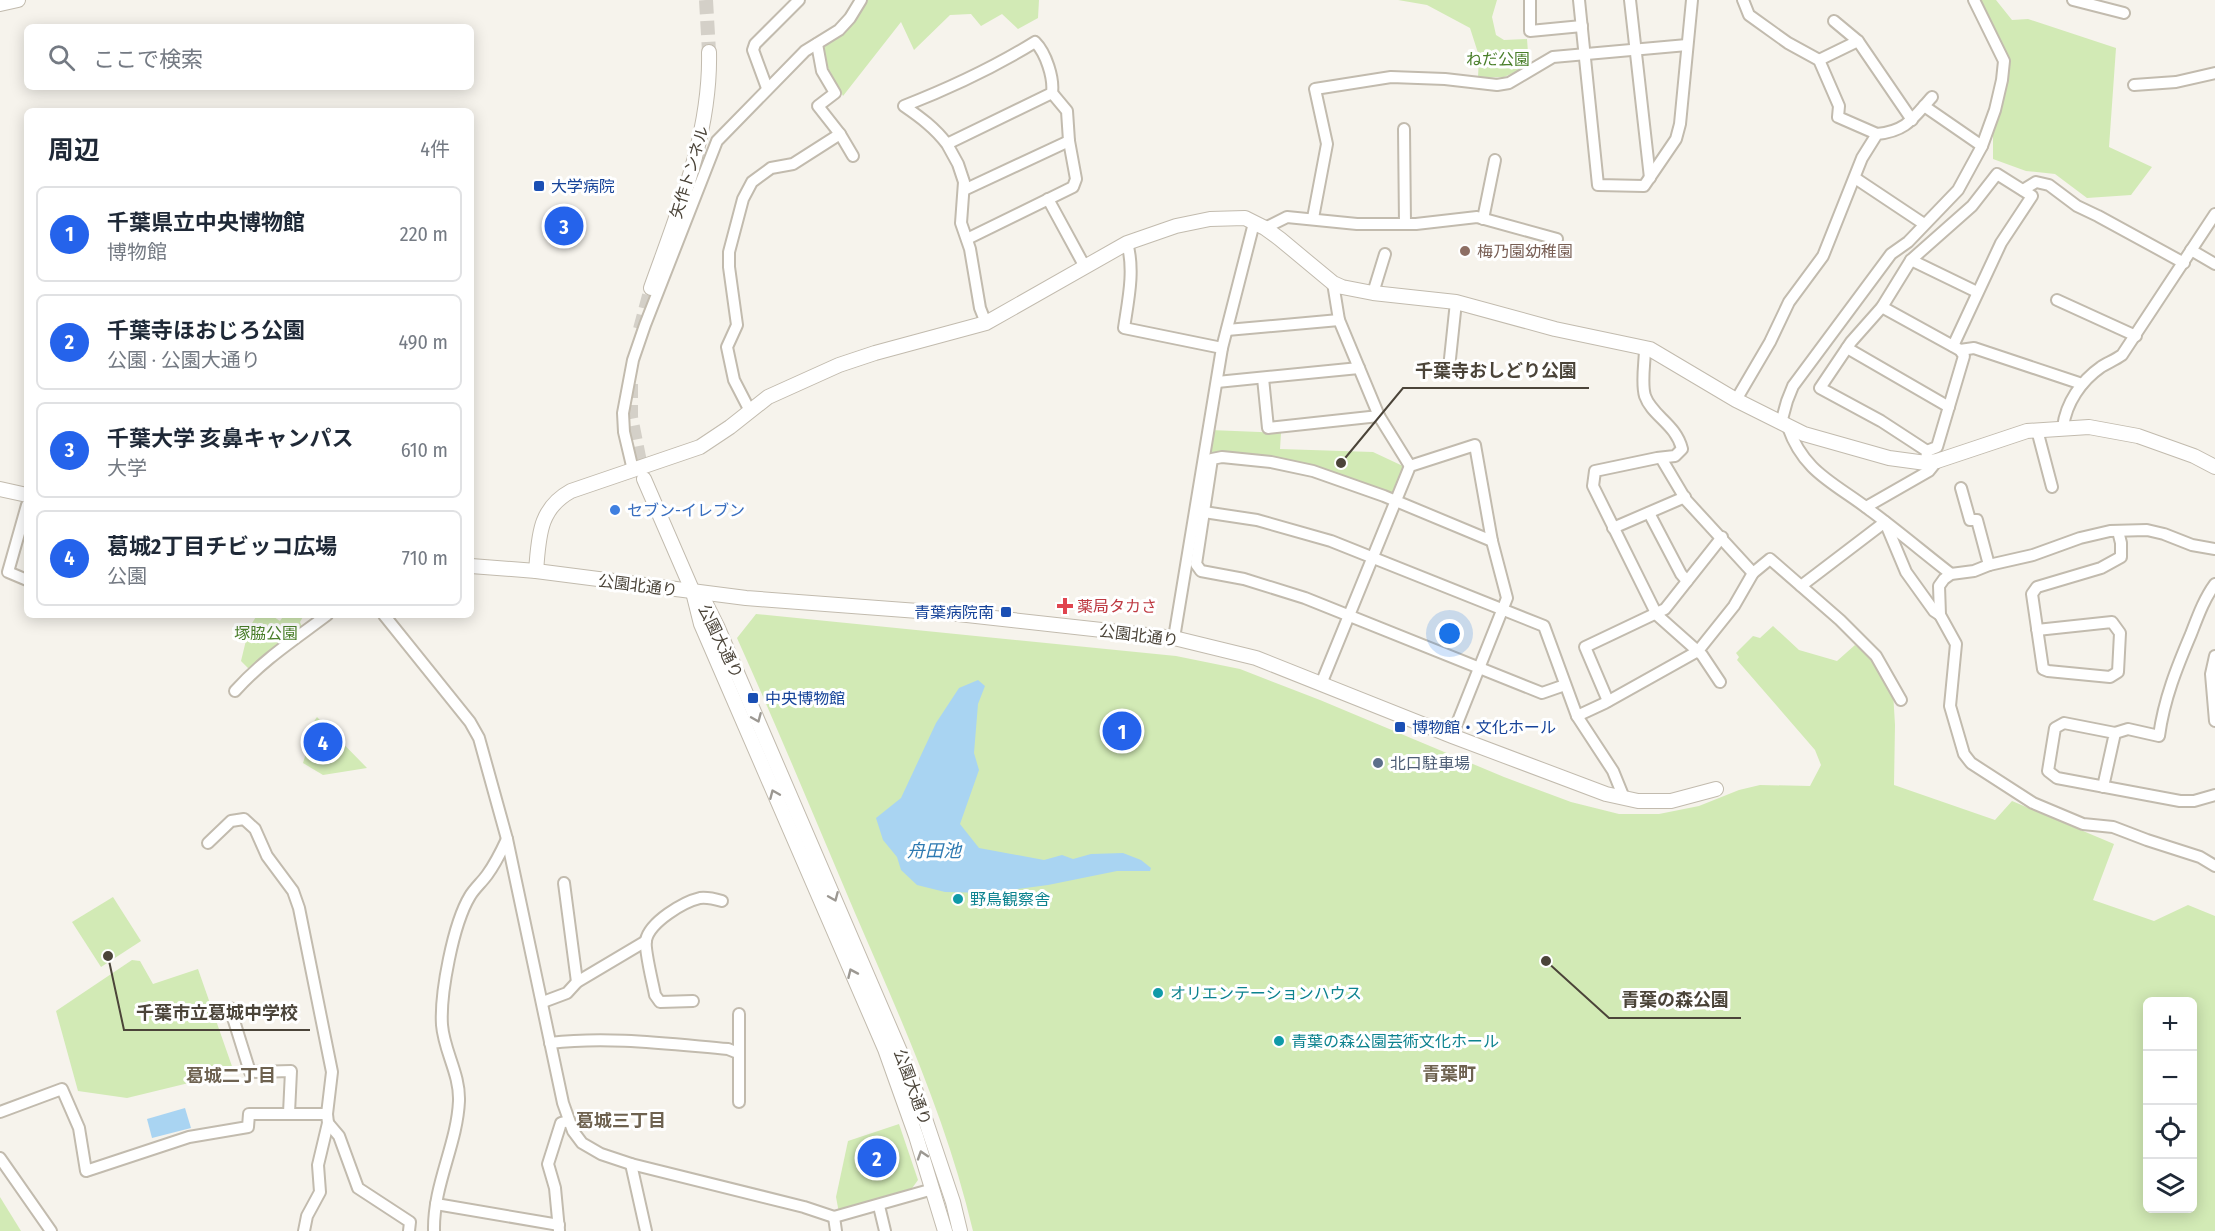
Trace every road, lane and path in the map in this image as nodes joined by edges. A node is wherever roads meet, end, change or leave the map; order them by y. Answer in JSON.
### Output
{"nodes":[{"id":1,"x":18,"y":0,"type":"edge"},
{"id":2,"x":799,"y":0,"type":"edge"},
{"id":3,"x":861,"y":0,"type":"edge"},
{"id":4,"x":1530,"y":0,"type":"edge"},
{"id":5,"x":1579,"y":0,"type":"edge"},
{"id":6,"x":1630,"y":0,"type":"edge"},
{"id":7,"x":1692,"y":0,"type":"edge"},
{"id":8,"x":1743,"y":0,"type":"edge"},
{"id":9,"x":1974,"y":0,"type":"edge"},
{"id":10,"x":2073,"y":0,"type":"edge"},
{"id":11,"x":0,"y":4,"type":"edge"},
{"id":12,"x":2124,"y":13,"type":"dead end"},
{"id":13,"x":1834,"y":21,"type":"dead end"},
{"id":14,"x":1582,"y":26,"type":"junction"},
{"id":15,"x":1858,"y":41,"type":"junction"},
{"id":16,"x":817,"y":44,"type":"junction"},
{"id":17,"x":1687,"y":45,"type":"junction"},
{"id":18,"x":1636,"y":50,"type":"junction"},
{"id":19,"x":709,"y":52,"type":"tunnel mouth"},
{"id":20,"x":1585,"y":56,"type":"junction"},
{"id":21,"x":1819,"y":60,"type":"junction"},
{"id":22,"x":2215,"y":73,"type":"edge"},
{"id":23,"x":2134,"y":85,"type":"dead end"},
{"id":24,"x":767,"y":88,"type":"junction"},
{"id":25,"x":1052,"y":93,"type":"junction"},
{"id":26,"x":1932,"y":97,"type":"dead end"},
{"id":27,"x":1924,"y":106,"type":"junction"},
{"id":28,"x":1912,"y":120,"type":"junction"},
{"id":29,"x":1404,"y":129,"type":"dead end"},
{"id":30,"x":840,"y":134,"type":"junction"},
{"id":31,"x":1877,"y":134,"type":"junction"},
{"id":32,"x":1069,"y":141,"type":"junction"},
{"id":33,"x":947,"y":144,"type":"junction"},
{"id":34,"x":1982,"y":146,"type":"junction"},
{"id":35,"x":853,"y":156,"type":"dead end"},
{"id":36,"x":1495,"y":160,"type":"dead end"},
{"id":37,"x":1650,"y":178,"type":"junction"},
{"id":38,"x":1855,"y":178,"type":"junction"},
{"id":39,"x":964,"y":190,"type":"junction"},
{"id":40,"x":2023,"y":190,"type":"junction"},
{"id":41,"x":1048,"y":200,"type":"junction"},
{"id":42,"x":2215,"y":214,"type":"edge"},
{"id":43,"x":1314,"y":219,"type":"junction"},
{"id":44,"x":1483,"y":219,"type":"junction"},
{"id":45,"x":1405,"y":224,"type":"junction"},
{"id":46,"x":1924,"y":224,"type":"junction"},
{"id":47,"x":1259,"y":225,"type":"junction"},
{"id":48,"x":967,"y":239,"type":"junction"},
{"id":49,"x":1557,"y":239,"type":"dead end"},
{"id":50,"x":1127,"y":243,"type":"junction"},
{"id":51,"x":2191,"y":250,"type":"junction"},
{"id":52,"x":1385,"y":254,"type":"dead end"},
{"id":53,"x":1911,"y":260,"type":"junction"},
{"id":54,"x":2184,"y":263,"type":"junction"},
{"id":55,"x":2215,"y":264,"type":"edge"},
{"id":56,"x":1084,"y":267,"type":"junction"},
{"id":57,"x":1333,"y":283,"type":"junction"},
{"id":58,"x":651,"y":288,"type":"tunnel mouth"},
{"id":59,"x":1977,"y":292,"type":"junction"},
{"id":60,"x":1373,"y":293,"type":"junction"},
{"id":61,"x":2057,"y":300,"type":"dead end"},
{"id":62,"x":1456,"y":302,"type":"junction"},
{"id":63,"x":1882,"y":307,"type":"junction"},
{"id":64,"x":1339,"y":320,"type":"junction"},
{"id":65,"x":986,"y":323,"type":"junction"},
{"id":66,"x":1227,"y":330,"type":"junction"},
{"id":67,"x":2136,"y":336,"type":"junction"},
{"id":68,"x":1222,"y":348,"type":"junction"},
{"id":69,"x":1645,"y":348,"type":"junction"},
{"id":70,"x":1847,"y":348,"type":"junction"},
{"id":71,"x":1956,"y":348,"type":"junction"},
{"id":72,"x":1359,"y":368,"type":"junction"},
{"id":73,"x":1449,"y":368,"type":"dead end"},
{"id":74,"x":1263,"y":378,"type":"junction"},
{"id":75,"x":1217,"y":382,"type":"junction"},
{"id":76,"x":2082,"y":384,"type":"junction"},
{"id":77,"x":1736,"y":400,"type":"junction"},
{"id":78,"x":1949,"y":407,"type":"junction"},
{"id":79,"x":750,"y":411,"type":"junction"},
{"id":80,"x":1379,"y":416,"type":"junction"},
{"id":81,"x":1784,"y":425,"type":"junction"},
{"id":82,"x":2062,"y":427,"type":"junction"},
{"id":83,"x":2037,"y":430,"type":"junction"},
{"id":84,"x":1661,"y":458,"type":"junction"},
{"id":85,"x":1930,"y":458,"type":"junction"},
{"id":86,"x":1410,"y":466,"type":"junction"},
{"id":87,"x":2215,"y":467,"type":"edge"},
{"id":88,"x":638,"y":474,"type":"junction"},
{"id":89,"x":2052,"y":487,"type":"dead end"},
{"id":90,"x":1961,"y":488,"type":"dead end"},
{"id":91,"x":0,"y":489,"type":"edge"},
{"id":92,"x":24,"y":494,"type":"edge"},
{"id":93,"x":1685,"y":497,"type":"junction"},
{"id":94,"x":1395,"y":501,"type":"junction"},
{"id":95,"x":1866,"y":507,"type":"junction"},
{"id":96,"x":1204,"y":512,"type":"junction"},
{"id":97,"x":1649,"y":513,"type":"junction"},
{"id":98,"x":24,"y":516,"type":"edge"},
{"id":99,"x":1885,"y":522,"type":"junction"},
{"id":100,"x":1614,"y":528,"type":"junction"},
{"id":101,"x":2118,"y":531,"type":"junction"},
{"id":102,"x":1722,"y":537,"type":"junction"},
{"id":103,"x":1492,"y":541,"type":"junction"},
{"id":104,"x":2215,"y":549,"type":"edge"},
{"id":105,"x":1373,"y":556,"type":"junction"},
{"id":106,"x":1989,"y":565,"type":"junction"},
{"id":107,"x":474,"y":566,"type":"edge"},
{"id":108,"x":536,"y":572,"type":"junction"},
{"id":109,"x":1753,"y":573,"type":"junction"},
{"id":110,"x":1951,"y":574,"type":"junction"},
{"id":111,"x":24,"y":579,"type":"edge"},
{"id":112,"x":1687,"y":581,"type":"junction"},
{"id":113,"x":2215,"y":584,"type":"edge"},
{"id":114,"x":1801,"y":586,"type":"junction"},
{"id":115,"x":693,"y":592,"type":"junction"},
{"id":116,"x":1503,"y":609,"type":"junction"},
{"id":117,"x":1657,"y":615,"type":"junction"},
{"id":118,"x":1940,"y":615,"type":"junction"},
{"id":119,"x":1349,"y":616,"type":"junction"},
{"id":120,"x":323,"y":618,"type":"edge"},
{"id":121,"x":386,"y":618,"type":"edge"},
{"id":122,"x":2037,"y":630,"type":"junction"},
{"id":123,"x":1174,"y":638,"type":"junction"},
{"id":124,"x":1698,"y":651,"type":"junction"},
{"id":125,"x":2215,"y":656,"type":"edge"},
{"id":126,"x":1479,"y":668,"type":"junction"},
{"id":127,"x":1720,"y":682,"type":"dead end"},
{"id":128,"x":1321,"y":684,"type":"junction"},
{"id":129,"x":1565,"y":685,"type":"junction"},
{"id":130,"x":235,"y":691,"type":"dead end"},
{"id":131,"x":1900,"y":700,"type":"dead end"},
{"id":132,"x":1608,"y":701,"type":"junction"},
{"id":133,"x":1577,"y":716,"type":"junction"},
{"id":134,"x":2215,"y":721,"type":"edge"},
{"id":135,"x":2115,"y":733,"type":"junction"},
{"id":136,"x":1452,"y":736,"type":"junction"},
{"id":137,"x":2103,"y":787,"type":"junction"},
{"id":138,"x":1716,"y":789,"type":"dead end"},
{"id":139,"x":2215,"y":795,"type":"edge"},
{"id":140,"x":1624,"y":798,"type":"junction"},
{"id":141,"x":507,"y":839,"type":"junction"},
{"id":142,"x":208,"y":843,"type":"dead end"},
{"id":143,"x":2215,"y":866,"type":"edge"},
{"id":144,"x":564,"y":883,"type":"dead end"},
{"id":145,"x":722,"y":901,"type":"dead end"},
{"id":146,"x":646,"y":941,"type":"junction"},
{"id":147,"x":577,"y":982,"type":"junction"},
{"id":148,"x":693,"y":1001,"type":"dead end"},
{"id":149,"x":543,"y":1002,"type":"junction"},
{"id":150,"x":230,"y":1008,"type":"dead end"},
{"id":151,"x":739,"y":1014,"type":"dead end"},
{"id":152,"x":550,"y":1043,"type":"junction"},
{"id":153,"x":738,"y":1053,"type":"junction"},
{"id":154,"x":739,"y":1102,"type":"dead end"},
{"id":155,"x":0,"y":1112,"type":"edge"},
{"id":156,"x":289,"y":1113,"type":"junction"},
{"id":157,"x":328,"y":1118,"type":"junction"},
{"id":158,"x":568,"y":1120,"type":"junction"},
{"id":159,"x":0,"y":1158,"type":"edge"},
{"id":160,"x":631,"y":1164,"type":"junction"},
{"id":161,"x":941,"y":1168,"type":"junction"},
{"id":162,"x":933,"y":1189,"type":"junction"},
{"id":163,"x":951,"y":1197,"type":"junction"},
{"id":164,"x":436,"y":1204,"type":"junction"},
{"id":165,"x":879,"y":1206,"type":"junction"},
{"id":166,"x":834,"y":1217,"type":"junction"},
{"id":167,"x":559,"y":1228,"type":"edge"},
{"id":168,"x":51,"y":1231,"type":"edge"},
{"id":169,"x":304,"y":1231,"type":"edge"},
{"id":170,"x":410,"y":1231,"type":"edge"},
{"id":171,"x":434,"y":1231,"type":"edge"},
{"id":172,"x":646,"y":1231,"type":"edge"},
{"id":173,"x":836,"y":1231,"type":"edge"},
{"id":174,"x":885,"y":1231,"type":"edge"},
{"id":175,"x":945,"y":1231,"type":"edge"},
{"id":176,"x":960,"y":1231,"type":"edge"}],
"edges":[{"from":1,"to":11,"type":"street"},
{"from":2,"to":24,"type":"street"},
{"from":3,"to":16,"type":"street"},
{"from":4,"to":14,"type":"street"},
{"from":5,"to":14,"type":"street"},
{"from":6,"to":18,"type":"street"},
{"from":7,"to":17,"type":"street"},
{"from":8,"to":21,"type":"street"},
{"from":9,"to":34,"type":"street"},
{"from":10,"to":12,"type":"street"},
{"from":13,"to":15,"type":"street"},
{"from":14,"to":20,"type":"street"},
{"from":15,"to":21,"type":"street"},
{"from":15,"to":28,"type":"street"},
{"from":16,"to":24,"type":"street"},
{"from":16,"to":30,"type":"street"},
{"from":17,"to":18,"type":"street"},
{"from":17,"to":37,"type":"street"},
{"from":18,"to":20,"type":"street"},
{"from":18,"to":37,"type":"street"},
{"from":19,"to":58,"type":"street","name":"矢作トンネル"},
{"from":20,"to":37,"type":"street"},
{"from":20,"to":43,"type":"street"},
{"from":21,"to":31,"type":"street"},
{"from":22,"to":23,"type":"street"},
{"from":24,"to":88,"type":"street"},
{"from":25,"to":32,"type":"street"},
{"from":25,"to":33,"type":"street"},
{"from":25,"to":33,"type":"street"},
{"from":26,"to":27,"type":"street"},
{"from":27,"to":28,"type":"street"},
{"from":27,"to":34,"type":"street"},
{"from":28,"to":31,"type":"street"},
{"from":29,"to":45,"type":"street"},
{"from":30,"to":35,"type":"street"},
{"from":30,"to":79,"type":"street"},
{"from":31,"to":38,"type":"street"},
{"from":32,"to":39,"type":"street"},
{"from":32,"to":41,"type":"street"},
{"from":33,"to":39,"type":"street"},
{"from":34,"to":46,"type":"street"},
{"from":36,"to":44,"type":"street"},
{"from":38,"to":46,"type":"street"},
{"from":38,"to":77,"type":"street"},
{"from":39,"to":48,"type":"street"},
{"from":40,"to":53,"type":"street"},
{"from":40,"to":54,"type":"street"},
{"from":40,"to":59,"type":"street"},
{"from":41,"to":48,"type":"street"},
{"from":41,"to":56,"type":"street"},
{"from":42,"to":51,"type":"street"},
{"from":43,"to":45,"type":"street"},
{"from":43,"to":47,"type":"street"},
{"from":44,"to":45,"type":"street"},
{"from":44,"to":49,"type":"street"},
{"from":46,"to":81,"type":"street"},
{"from":47,"to":50,"type":"street"},
{"from":47,"to":57,"type":"street"},
{"from":47,"to":66,"type":"street"},
{"from":48,"to":65,"type":"street"},
{"from":50,"to":56,"type":"street"},
{"from":50,"to":68,"type":"street"},
{"from":51,"to":54,"type":"street"},
{"from":51,"to":55,"type":"street"},
{"from":52,"to":60,"type":"street"},
{"from":53,"to":59,"type":"street"},
{"from":53,"to":63,"type":"street"},
{"from":54,"to":67,"type":"street"},
{"from":56,"to":65,"type":"street"},
{"from":57,"to":60,"type":"street"},
{"from":57,"to":64,"type":"street"},
{"from":59,"to":71,"type":"street"},
{"from":60,"to":62,"type":"street"},
{"from":61,"to":67,"type":"street"},
{"from":62,"to":69,"type":"street"},
{"from":62,"to":73,"type":"street"},
{"from":63,"to":70,"type":"street"},
{"from":63,"to":71,"type":"street"},
{"from":64,"to":66,"type":"street"},
{"from":64,"to":72,"type":"street"},
{"from":65,"to":79,"type":"street"},
{"from":66,"to":68,"type":"street"},
{"from":67,"to":76,"type":"street"},
{"from":68,"to":75,"type":"street"},
{"from":69,"to":77,"type":"street"},
{"from":69,"to":84,"type":"street"},
{"from":70,"to":78,"type":"street"},
{"from":70,"to":85,"type":"street"},
{"from":71,"to":76,"type":"street"},
{"from":71,"to":78,"type":"street"},
{"from":72,"to":74,"type":"street"},
{"from":72,"to":80,"type":"street"},
{"from":74,"to":75,"type":"street"},
{"from":74,"to":80,"type":"street"},
{"from":75,"to":123,"type":"street"},
{"from":76,"to":82,"type":"street"},
{"from":77,"to":81,"type":"street"},
{"from":78,"to":85,"type":"street"},
{"from":79,"to":88,"type":"street"},
{"from":80,"to":86,"type":"street"},
{"from":81,"to":85,"type":"street"},
{"from":81,"to":95,"type":"street"},
{"from":82,"to":83,"type":"street"},
{"from":82,"to":87,"type":"street"},
{"from":83,"to":85,"type":"street"},
{"from":83,"to":89,"type":"street"},
{"from":84,"to":93,"type":"street"},
{"from":84,"to":100,"type":"street"},
{"from":85,"to":95,"type":"street"},
{"from":86,"to":94,"type":"street"},
{"from":86,"to":103,"type":"street"},
{"from":88,"to":108,"type":"street"},
{"from":88,"to":115,"type":"street"},
{"from":90,"to":106,"type":"street"},
{"from":91,"to":92,"type":"street"},
{"from":93,"to":97,"type":"street"},
{"from":93,"to":102,"type":"street"},
{"from":94,"to":96,"type":"street"},
{"from":94,"to":103,"type":"street"},
{"from":94,"to":105,"type":"street"},
{"from":95,"to":99,"type":"street"},
{"from":96,"to":105,"type":"street"},
{"from":96,"to":119,"type":"street"},
{"from":97,"to":100,"type":"street"},
{"from":97,"to":112,"type":"street"},
{"from":98,"to":111,"type":"street"},
{"from":99,"to":110,"type":"street"},
{"from":99,"to":114,"type":"street"},
{"from":99,"to":118,"type":"street"},
{"from":100,"to":117,"type":"street"},
{"from":101,"to":104,"type":"street"},
{"from":101,"to":106,"type":"street"},
{"from":101,"to":122,"type":"street"},
{"from":102,"to":109,"type":"street"},
{"from":102,"to":112,"type":"street"},
{"from":103,"to":116,"type":"street"},
{"from":105,"to":116,"type":"street"},
{"from":105,"to":119,"type":"street"},
{"from":106,"to":110,"type":"street"},
{"from":107,"to":108,"type":"street","name":"公園北通り"},
{"from":108,"to":115,"type":"street","name":"公園北通り"},
{"from":109,"to":114,"type":"street"},
{"from":109,"to":124,"type":"street"},
{"from":110,"to":118,"type":"street"},
{"from":112,"to":117,"type":"street"},
{"from":113,"to":135,"type":"street"},
{"from":114,"to":131,"type":"street"},
{"from":115,"to":123,"type":"street","name":"公園北通り"},
{"from":115,"to":161,"type":"street","name":"公園大通り","one_way":true},
{"from":162,"to":115,"type":"street","name":"公園大通り","one_way":true},
{"from":116,"to":126,"type":"street"},
{"from":116,"to":129,"type":"street"},
{"from":117,"to":124,"type":"street"},
{"from":117,"to":132,"type":"street"},
{"from":118,"to":143,"type":"street"},
{"from":119,"to":126,"type":"street"},
{"from":119,"to":128,"type":"street"},
{"from":120,"to":130,"type":"street"},
{"from":121,"to":141,"type":"street"},
{"from":122,"to":122,"type":"street"},
{"from":123,"to":128,"type":"street","name":"公園北通り"},
{"from":124,"to":127,"type":"street"},
{"from":124,"to":132,"type":"street"},
{"from":125,"to":134,"type":"street"},
{"from":126,"to":129,"type":"street"},
{"from":126,"to":136,"type":"street"},
{"from":128,"to":136,"type":"street","name":"公園北通り"},
{"from":129,"to":133,"type":"street"},
{"from":132,"to":133,"type":"street"},
{"from":133,"to":140,"type":"street"},
{"from":135,"to":137,"type":"street"},
{"from":135,"to":137,"type":"street"},
{"from":136,"to":140,"type":"street","name":"公園北通り"},
{"from":137,"to":139,"type":"street"},
{"from":138,"to":140,"type":"street","name":"公園北通り"},
{"from":141,"to":149,"type":"street"},
{"from":141,"to":164,"type":"street"},
{"from":142,"to":157,"type":"street"},
{"from":144,"to":147,"type":"street"},
{"from":145,"to":146,"type":"street"},
{"from":146,"to":147,"type":"street"},
{"from":146,"to":148,"type":"street"},
{"from":147,"to":149,"type":"street"},
{"from":149,"to":152,"type":"street"},
{"from":150,"to":156,"type":"street"},
{"from":151,"to":153,"type":"street"},
{"from":152,"to":153,"type":"street"},
{"from":152,"to":158,"type":"street"},
{"from":153,"to":154,"type":"street"},
{"from":155,"to":156,"type":"street"},
{"from":156,"to":157,"type":"street"},
{"from":157,"to":169,"type":"street"},
{"from":157,"to":170,"type":"street"},
{"from":158,"to":160,"type":"street"},
{"from":158,"to":167,"type":"street"},
{"from":159,"to":168,"type":"street"},
{"from":160,"to":166,"type":"street"},
{"from":160,"to":172,"type":"street"},
{"from":161,"to":162,"type":"street"},
{"from":161,"to":163,"type":"street","name":"公園大通り"},
{"from":162,"to":163,"type":"street"},
{"from":162,"to":165,"type":"street"},
{"from":162,"to":175,"type":"street","name":"公園大通り"},
{"from":163,"to":176,"type":"street","name":"公園大通り"},
{"from":164,"to":167,"type":"street"},
{"from":164,"to":171,"type":"street"},
{"from":165,"to":166,"type":"street"},
{"from":165,"to":174,"type":"street"},
{"from":166,"to":173,"type":"street"}]}
